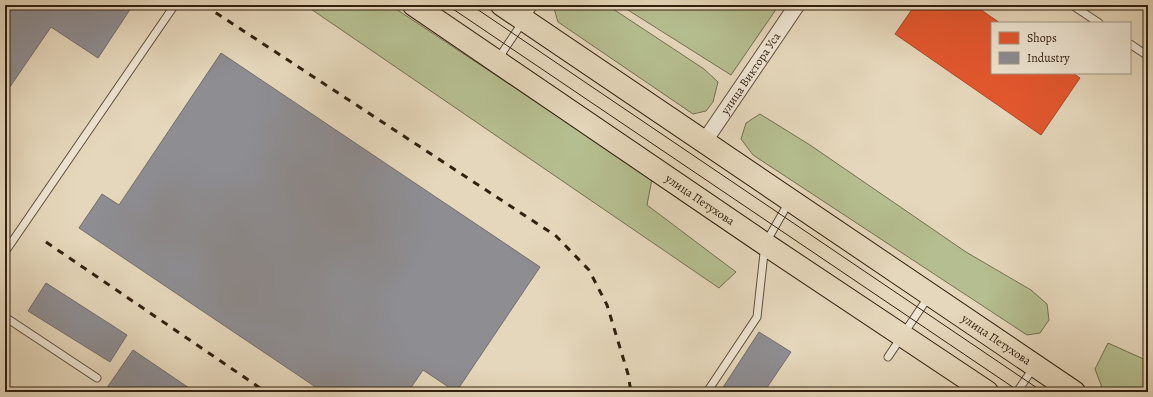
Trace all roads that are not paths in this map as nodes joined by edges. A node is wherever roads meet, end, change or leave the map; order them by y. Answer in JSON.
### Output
{"nodes":[{"id":1,"x":414,"y":5,"type":"edge"},
{"id":2,"x":502,"y":5,"type":"edge"},
{"id":3,"x":797,"y":5,"type":"edge"},
{"id":4,"x":1072,"y":5,"type":"edge"},
{"id":5,"x":174,"y":6,"type":"edge"},
{"id":6,"x":529,"y":12,"type":"edge"},
{"id":7,"x":1098,"y":22,"type":"edge"},
{"id":8,"x":1131,"y":45,"type":"edge"},
{"id":9,"x":1148,"y":56,"type":"edge"},
{"id":10,"x":497,"y":60,"type":"junction"},
{"id":11,"x":704,"y":142,"type":"junction"},
{"id":12,"x":790,"y":200,"type":"junction"},
{"id":13,"x":765,"y":244,"type":"junction"},
{"id":14,"x":5,"y":252,"type":"edge"},
{"id":15,"x":930,"y":295,"type":"junction"},
{"id":16,"x":5,"y":317,"type":"edge"},
{"id":17,"x":902,"y":336,"type":"junction"},
{"id":18,"x":888,"y":357,"type":"dead end"},
{"id":19,"x":1035,"y":366,"type":"junction"},
{"id":20,"x":97,"y":378,"type":"dead end"},
{"id":21,"x":708,"y":392,"type":"edge"},
{"id":22,"x":987,"y":392,"type":"edge"},
{"id":23,"x":1017,"y":392,"type":"edge"},
{"id":24,"x":1074,"y":392,"type":"edge"}],
"edges":[{"from":1,"to":10,"type":"highway","name":"улица Петухова"},
{"from":2,"to":6,"type":"highway","name":"улица Петухова"},
{"from":3,"to":11,"type":"street","name":"улица Виктора Уса"},
{"from":4,"to":7,"type":"lane"},
{"from":5,"to":14,"type":"lane"},
{"from":6,"to":10,"type":"lane"},
{"from":6,"to":11,"type":"highway","name":"улица Петухова"},
{"from":8,"to":9,"type":"lane"},
{"from":10,"to":13,"type":"highway","name":"улица Петухова"},
{"from":11,"to":12,"type":"highway","name":"улица Петухова"},
{"from":12,"to":13,"type":"lane"},
{"from":12,"to":15,"type":"highway","name":"улица Петухова"},
{"from":13,"to":17,"type":"highway","name":"улица Петухова"},
{"from":13,"to":21,"type":"lane"},
{"from":15,"to":17,"type":"lane"},
{"from":15,"to":19,"type":"highway","name":"улица Петухова"},
{"from":16,"to":20,"type":"lane"},
{"from":17,"to":18,"type":"lane"},
{"from":17,"to":22,"type":"highway","name":"улица Петухова"},
{"from":19,"to":23,"type":"lane"},
{"from":19,"to":24,"type":"highway","name":"улица Петухова"}]}
